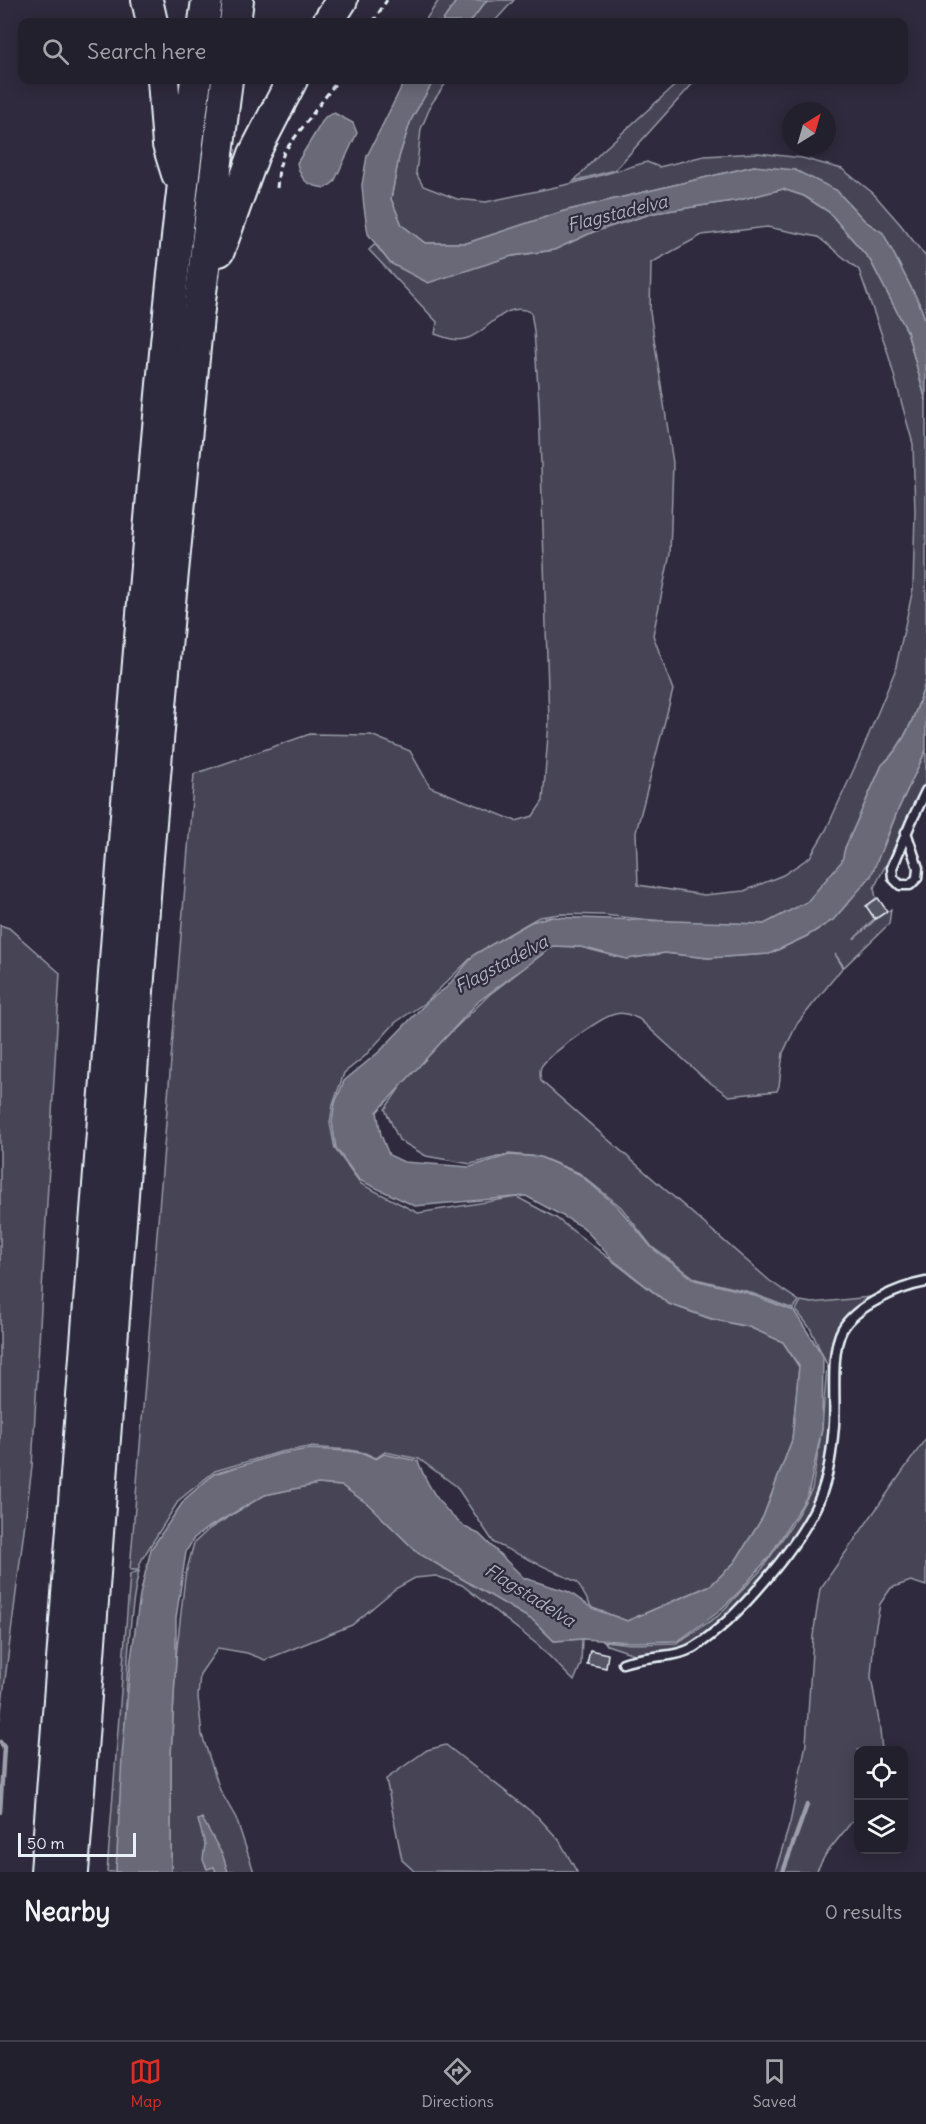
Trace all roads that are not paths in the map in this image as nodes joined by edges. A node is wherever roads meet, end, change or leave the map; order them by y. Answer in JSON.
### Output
{"nodes":[{"id":1,"x":147,"y":0,"type":"edge"},
{"id":2,"x":207,"y":0,"type":"edge"},
{"id":3,"x":238,"y":0,"type":"edge"},
{"id":4,"x":342,"y":0,"type":"edge"},
{"id":5,"x":151,"y":18,"type":"edge"},
{"id":6,"x":205,"y":18,"type":"edge"},
{"id":7,"x":236,"y":18,"type":"edge"},
{"id":8,"x":331,"y":18,"type":"edge"},
{"id":9,"x":163,"y":84,"type":"edge"},
{"id":10,"x":195,"y":84,"type":"edge"},
{"id":11,"x":227,"y":84,"type":"edge"},
{"id":12,"x":290,"y":84,"type":"edge"},
{"id":13,"x":182,"y":188,"type":"junction"},
{"id":14,"x":198,"y":317,"type":"junction"},
{"id":15,"x":926,"y":791,"type":"edge"},
{"id":16,"x":906,"y":832,"type":"junction"},
{"id":17,"x":926,"y":1282,"type":"edge"},
{"id":18,"x":623,"y":1663,"type":"dead end"},
{"id":19,"x":46,"y":1872,"type":"edge"},
{"id":20,"x":73,"y":1872,"type":"edge"}],
"edges":[{"from":1,"to":5,"type":"highway"},
{"from":2,"to":6,"type":"highway"},
{"from":3,"to":7,"type":"highway"},
{"from":4,"to":8,"type":"highway"},
{"from":9,"to":13,"type":"highway"},
{"from":10,"to":13,"type":"highway"},
{"from":11,"to":14,"type":"highway"},
{"from":12,"to":14,"type":"highway"},
{"from":13,"to":19,"type":"highway"},
{"from":14,"to":20,"type":"highway"},
{"from":15,"to":16,"type":"lane"},
{"from":16,"to":16,"type":"lane"},
{"from":17,"to":18,"type":"lane"}]}
